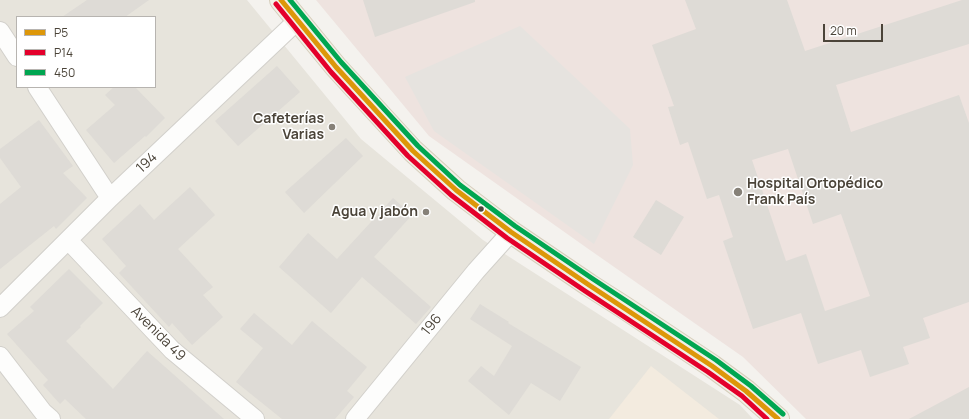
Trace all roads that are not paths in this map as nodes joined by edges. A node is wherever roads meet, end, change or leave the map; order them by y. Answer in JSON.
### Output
{"nodes":[{"id":1,"x":281,"y":0,"type":"edge"},
{"id":2,"x":297,"y":21,"type":"junction"},
{"id":3,"x":0,"y":31,"type":"edge"},
{"id":4,"x":16,"y":55,"type":"edge"},
{"id":5,"x":38,"y":88,"type":"edge"},
{"id":6,"x":110,"y":198,"type":"junction"},
{"id":7,"x":511,"y":232,"type":"junction"},
{"id":8,"x":68,"y":240,"type":"junction"},
{"id":9,"x":0,"y":308,"type":"edge"},
{"id":10,"x":0,"y":356,"type":"edge"},
{"id":11,"x":51,"y":419,"type":"edge"},
{"id":12,"x":255,"y":419,"type":"edge"},
{"id":13,"x":355,"y":419,"type":"edge"},
{"id":14,"x":778,"y":419,"type":"edge"}],
"edges":[{"from":1,"to":2,"type":"main road"},
{"from":2,"to":6,"type":"street","name":"194"},
{"from":2,"to":7,"type":"main road"},
{"from":3,"to":4,"type":"street"},
{"from":5,"to":6,"type":"street"},
{"from":6,"to":8,"type":"street","name":"194"},
{"from":7,"to":13,"type":"street","name":"196"},
{"from":7,"to":14,"type":"main road"},
{"from":8,"to":9,"type":"street","name":"194"},
{"from":8,"to":12,"type":"street","name":"Avenida 49"},
{"from":10,"to":11,"type":"street"}]}
